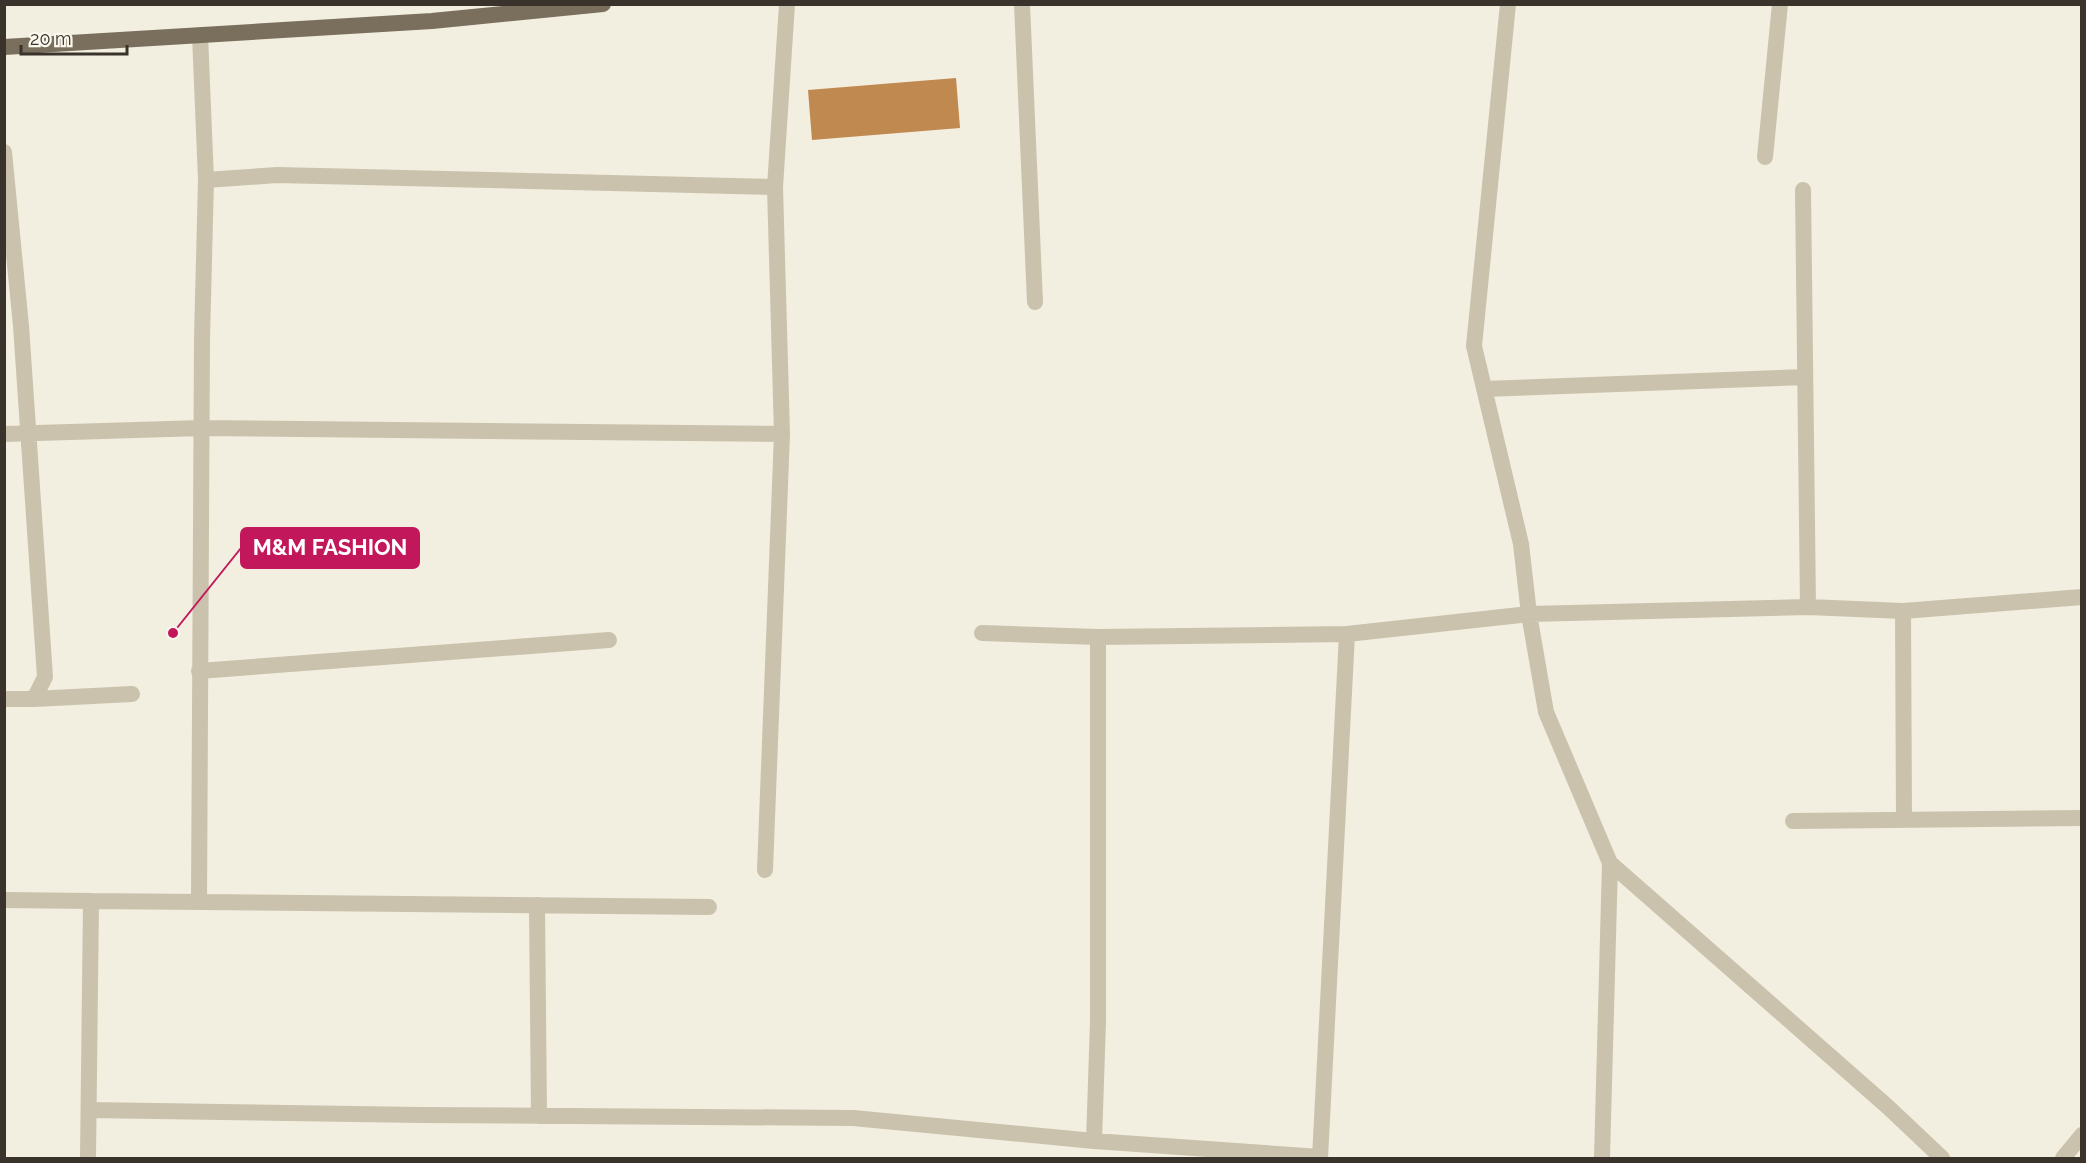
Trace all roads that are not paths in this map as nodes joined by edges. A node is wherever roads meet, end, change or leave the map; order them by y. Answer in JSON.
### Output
{"nodes":[{"id":1,"x":603,"y":4,"type":"edge"},
{"id":2,"x":787,"y":4,"type":"edge"},
{"id":3,"x":1022,"y":4,"type":"edge"},
{"id":4,"x":1508,"y":4,"type":"edge"},
{"id":5,"x":1780,"y":4,"type":"edge"},
{"id":6,"x":200,"y":35,"type":"junction"},
{"id":7,"x":4,"y":47,"type":"edge"},
{"id":8,"x":4,"y":152,"type":"edge"},
{"id":9,"x":1765,"y":157,"type":"dead end"},
{"id":10,"x":206,"y":180,"type":"junction"},
{"id":11,"x":775,"y":187,"type":"junction"},
{"id":12,"x":1803,"y":190,"type":"dead end"},
{"id":13,"x":1035,"y":302,"type":"dead end"},
{"id":14,"x":1805,"y":377,"type":"junction"},
{"id":15,"x":1484,"y":389,"type":"junction"},
{"id":16,"x":202,"y":428,"type":"junction"},
{"id":17,"x":28,"y":433,"type":"junction"},
{"id":18,"x":4,"y":434,"type":"edge"},
{"id":19,"x":782,"y":434,"type":"junction"},
{"id":20,"x":2082,"y":597,"type":"edge"},
{"id":21,"x":1808,"y":607,"type":"junction"},
{"id":22,"x":1903,"y":611,"type":"junction"},
{"id":23,"x":1529,"y":614,"type":"junction"},
{"id":24,"x":982,"y":633,"type":"dead end"},
{"id":25,"x":1347,"y":634,"type":"junction"},
{"id":26,"x":1098,"y":637,"type":"junction"},
{"id":27,"x":609,"y":640,"type":"dead end"},
{"id":28,"x":199,"y":671,"type":"junction"},
{"id":29,"x":132,"y":694,"type":"dead end"},
{"id":30,"x":4,"y":699,"type":"edge"},
{"id":31,"x":34,"y":699,"type":"junction"},
{"id":32,"x":2082,"y":818,"type":"edge"},
{"id":33,"x":1904,"y":820,"type":"junction"},
{"id":34,"x":1793,"y":821,"type":"dead end"},
{"id":35,"x":1610,"y":863,"type":"junction"},
{"id":36,"x":765,"y":870,"type":"dead end"},
{"id":37,"x":4,"y":900,"type":"edge"},
{"id":38,"x":91,"y":901,"type":"junction"},
{"id":39,"x":199,"y":902,"type":"junction"},
{"id":40,"x":537,"y":905,"type":"junction"},
{"id":41,"x":710,"y":907,"type":"dead end"},
{"id":42,"x":88,"y":1110,"type":"junction"},
{"id":43,"x":538,"y":1116,"type":"junction"},
{"id":44,"x":2082,"y":1135,"type":"edge"},
{"id":45,"x":1094,"y":1141,"type":"junction"},
{"id":46,"x":88,"y":1158,"type":"edge"},
{"id":47,"x":1320,"y":1158,"type":"edge"},
{"id":48,"x":1602,"y":1158,"type":"edge"},
{"id":49,"x":1942,"y":1158,"type":"edge"},
{"id":50,"x":2063,"y":1158,"type":"edge"}],
"edges":[{"from":1,"to":6,"type":"main road"},
{"from":2,"to":11,"type":"street"},
{"from":3,"to":13,"type":"street"},
{"from":4,"to":15,"type":"street"},
{"from":5,"to":9,"type":"street"},
{"from":6,"to":7,"type":"main road"},
{"from":6,"to":10,"type":"street"},
{"from":8,"to":17,"type":"street"},
{"from":10,"to":11,"type":"street"},
{"from":10,"to":16,"type":"street"},
{"from":11,"to":19,"type":"street"},
{"from":12,"to":14,"type":"street"},
{"from":14,"to":15,"type":"street"},
{"from":14,"to":21,"type":"street"},
{"from":15,"to":23,"type":"street"},
{"from":16,"to":17,"type":"street"},
{"from":16,"to":19,"type":"street"},
{"from":16,"to":28,"type":"street"},
{"from":17,"to":18,"type":"street"},
{"from":17,"to":31,"type":"street"},
{"from":19,"to":36,"type":"street"},
{"from":20,"to":22,"type":"street"},
{"from":21,"to":22,"type":"street"},
{"from":21,"to":23,"type":"street"},
{"from":22,"to":33,"type":"street"},
{"from":23,"to":25,"type":"street"},
{"from":23,"to":35,"type":"street"},
{"from":24,"to":26,"type":"street"},
{"from":25,"to":26,"type":"street"},
{"from":25,"to":47,"type":"street"},
{"from":26,"to":45,"type":"street"},
{"from":27,"to":28,"type":"street"},
{"from":28,"to":39,"type":"street"},
{"from":29,"to":31,"type":"street"},
{"from":30,"to":31,"type":"street"},
{"from":32,"to":33,"type":"street"},
{"from":33,"to":34,"type":"street"},
{"from":35,"to":48,"type":"street"},
{"from":35,"to":49,"type":"street"},
{"from":37,"to":38,"type":"street"},
{"from":38,"to":39,"type":"street"},
{"from":38,"to":42,"type":"street"},
{"from":39,"to":40,"type":"street"},
{"from":40,"to":41,"type":"street"},
{"from":40,"to":43,"type":"street"},
{"from":42,"to":43,"type":"street"},
{"from":42,"to":46,"type":"street"},
{"from":43,"to":45,"type":"street"},
{"from":44,"to":50,"type":"street"},
{"from":45,"to":47,"type":"street"}]}
